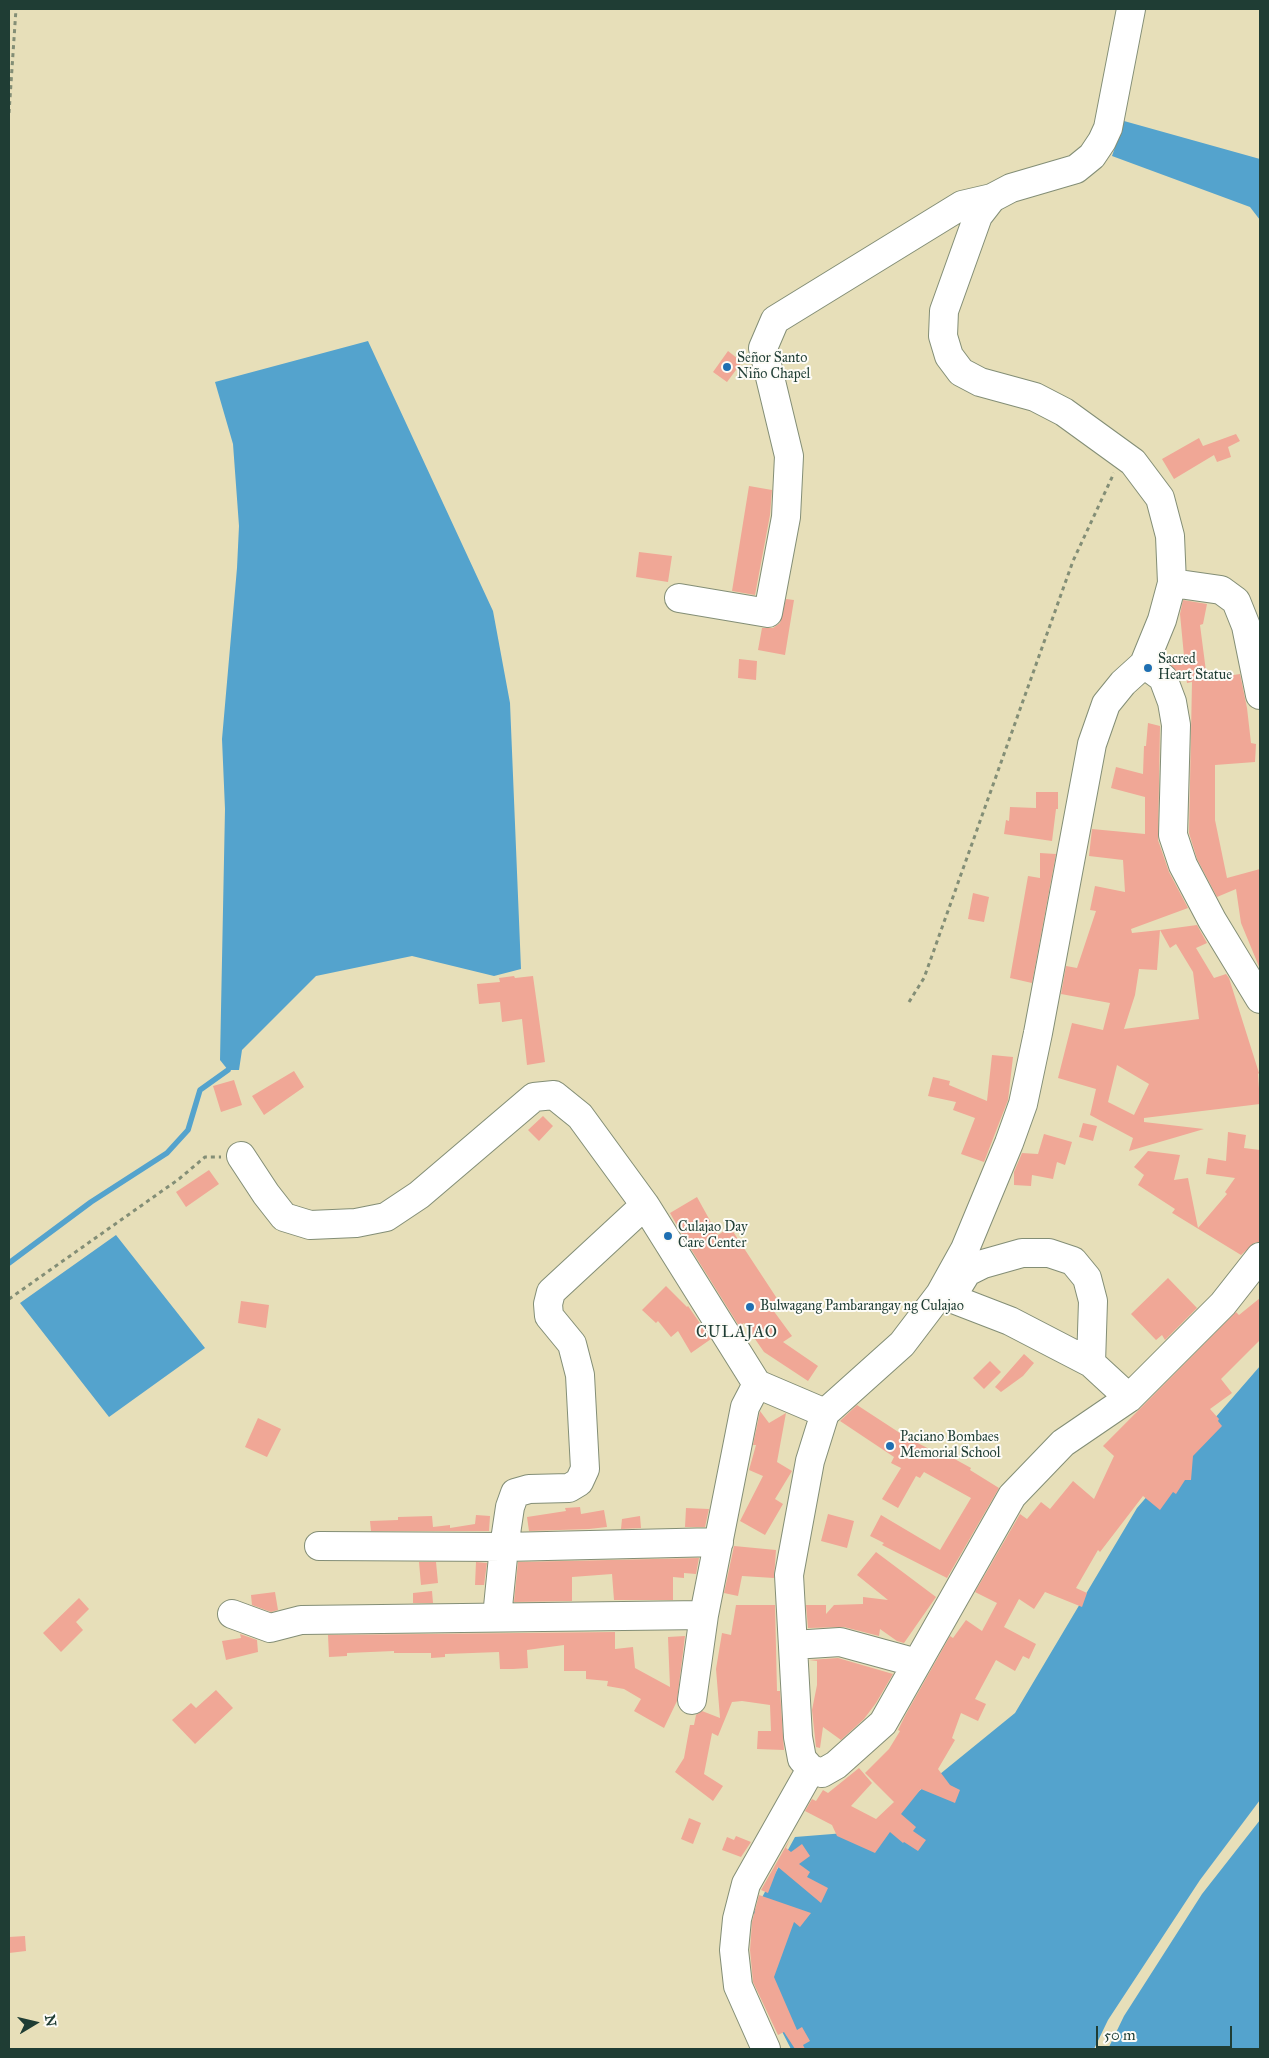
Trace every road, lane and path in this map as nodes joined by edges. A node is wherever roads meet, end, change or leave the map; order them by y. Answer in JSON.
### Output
{"nodes":[{"id":1,"x":16,"y":9,"type":"edge"},
{"id":2,"x":1131,"y":9,"type":"edge"},
{"id":3,"x":9,"y":113,"type":"edge"},
{"id":4,"x":992,"y":198,"type":"junction"},
{"id":5,"x":1122,"y":454,"type":"junction"},
{"id":6,"x":1172,"y":583,"type":"junction"},
{"id":7,"x":680,"y":598,"type":"dead end"},
{"id":8,"x":1144,"y":664,"type":"junction"},
{"id":9,"x":1260,"y":695,"type":"edge"},
{"id":10,"x":1260,"y":999,"type":"edge"},
{"id":11,"x":909,"y":1002,"type":"dead end"},
{"id":12,"x":241,"y":1156,"type":"joint"},
{"id":13,"x":644,"y":1205,"type":"junction"},
{"id":14,"x":1260,"y":1257,"type":"edge"},
{"id":15,"x":946,"y":1296,"type":"junction"},
{"id":16,"x":9,"y":1299,"type":"edge"},
{"id":17,"x":1091,"y":1363,"type":"junction"},
{"id":18,"x":757,"y":1384,"type":"junction"},
{"id":19,"x":1129,"y":1398,"type":"junction"},
{"id":20,"x":825,"y":1413,"type":"junction"},
{"id":21,"x":719,"y":1542,"type":"junction"},
{"id":22,"x":319,"y":1546,"type":"dead end"},
{"id":23,"x":504,"y":1547,"type":"junction"},
{"id":24,"x":232,"y":1614,"type":"dead end"},
{"id":25,"x":704,"y":1615,"type":"junction"},
{"id":26,"x":497,"y":1617,"type":"junction"},
{"id":27,"x":793,"y":1645,"type":"junction"},
{"id":28,"x":917,"y":1663,"type":"junction"},
{"id":29,"x":692,"y":1700,"type":"dead end"},
{"id":30,"x":811,"y":1770,"type":"junction"},
{"id":31,"x":766,"y":2049,"type":"edge"}],
"edges":[{"from":1,"to":3,"type":"path"},
{"from":2,"to":4,"type":"street"},
{"from":4,"to":5,"type":"street"},
{"from":4,"to":7,"type":"street"},
{"from":5,"to":6,"type":"street"},
{"from":5,"to":11,"type":"path"},
{"from":6,"to":8,"type":"street"},
{"from":6,"to":9,"type":"street"},
{"from":8,"to":10,"type":"street"},
{"from":8,"to":15,"type":"street"},
{"from":12,"to":13,"type":"street"},
{"from":12,"to":16,"type":"path"},
{"from":13,"to":18,"type":"street"},
{"from":13,"to":23,"type":"street"},
{"from":14,"to":19,"type":"street"},
{"from":15,"to":17,"type":"street"},
{"from":15,"to":17,"type":"street"},
{"from":15,"to":20,"type":"street"},
{"from":17,"to":19,"type":"street"},
{"from":18,"to":20,"type":"street"},
{"from":18,"to":21,"type":"street"},
{"from":19,"to":28,"type":"street"},
{"from":20,"to":27,"type":"street"},
{"from":21,"to":23,"type":"street"},
{"from":21,"to":25,"type":"street"},
{"from":22,"to":23,"type":"street"},
{"from":23,"to":26,"type":"street"},
{"from":24,"to":26,"type":"street"},
{"from":25,"to":26,"type":"street"},
{"from":25,"to":29,"type":"street"},
{"from":27,"to":28,"type":"street"},
{"from":27,"to":30,"type":"street"},
{"from":28,"to":30,"type":"street"},
{"from":30,"to":31,"type":"street"}]}
